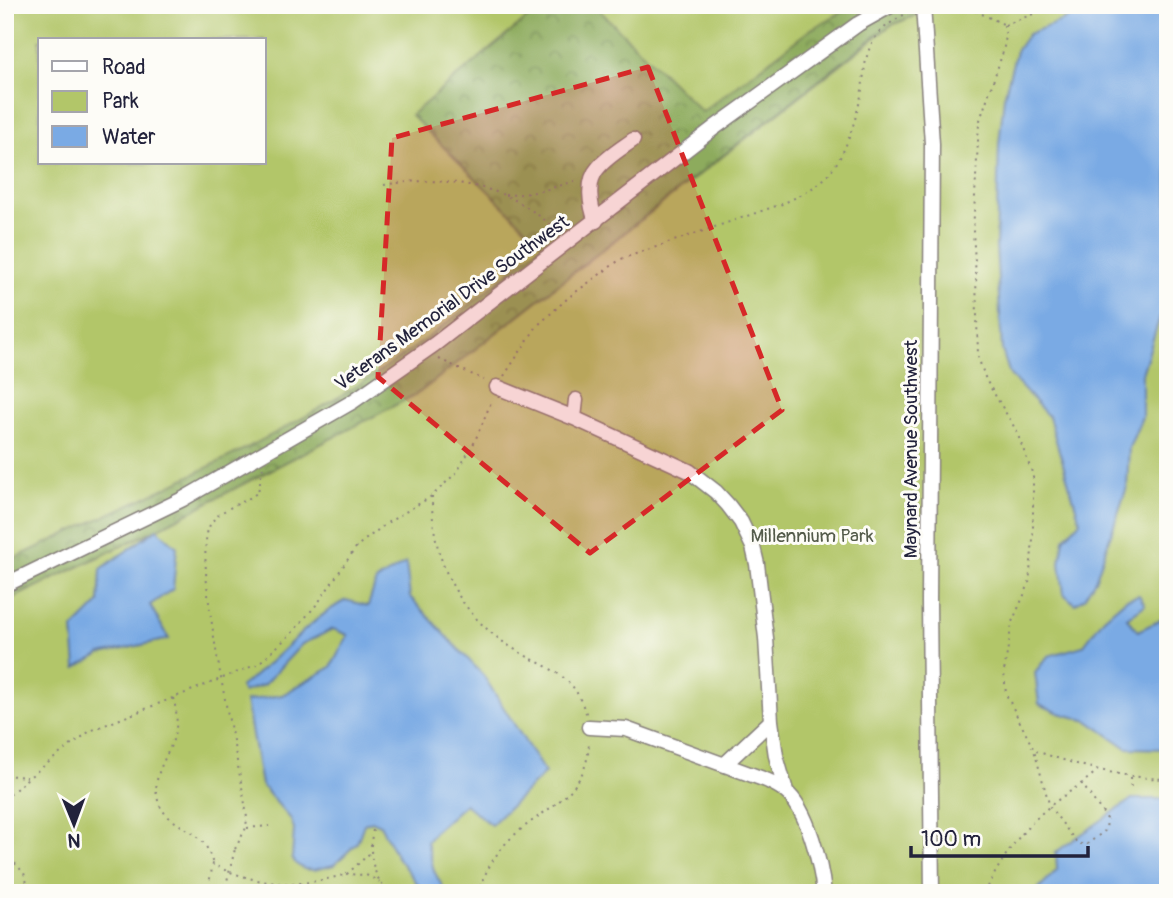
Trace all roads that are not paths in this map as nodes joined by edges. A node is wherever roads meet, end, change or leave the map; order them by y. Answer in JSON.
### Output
{"nodes":[{"id":1,"x":892,"y":5,"type":"edge"},
{"id":2,"x":918,"y":8,"type":"edge"},
{"id":3,"x":633,"y":140,"type":"dead end"},
{"id":4,"x":596,"y":221,"type":"junction"},
{"id":5,"x":497,"y":387,"type":"road end"},
{"id":6,"x":576,"y":400,"type":"dead end"},
{"id":7,"x":574,"y":418,"type":"junction"},
{"id":8,"x":5,"y":585,"type":"edge"},
{"id":9,"x":771,"y":721,"type":"junction"},
{"id":10,"x":589,"y":727,"type":"road end"},
{"id":11,"x":725,"y":764,"type":"junction"},
{"id":12,"x":786,"y":791,"type":"junction"},
{"id":13,"x":824,"y":893,"type":"edge"},
{"id":14,"x":932,"y":893,"type":"edge"}],
"edges":[{"from":1,"to":4,"type":"street","name":"Veterans Memorial Drive Southwest"},
{"from":2,"to":14,"type":"street","name":"Maynard Avenue Southwest"},
{"from":3,"to":4,"type":"street"},
{"from":4,"to":8,"type":"street","name":"Veterans Memorial Drive Southwest"},
{"from":5,"to":7,"type":"street"},
{"from":6,"to":7,"type":"street"},
{"from":7,"to":9,"type":"street"},
{"from":9,"to":11,"type":"street"},
{"from":9,"to":12,"type":"street"},
{"from":10,"to":11,"type":"street"},
{"from":11,"to":12,"type":"street"},
{"from":12,"to":13,"type":"street"}]}
